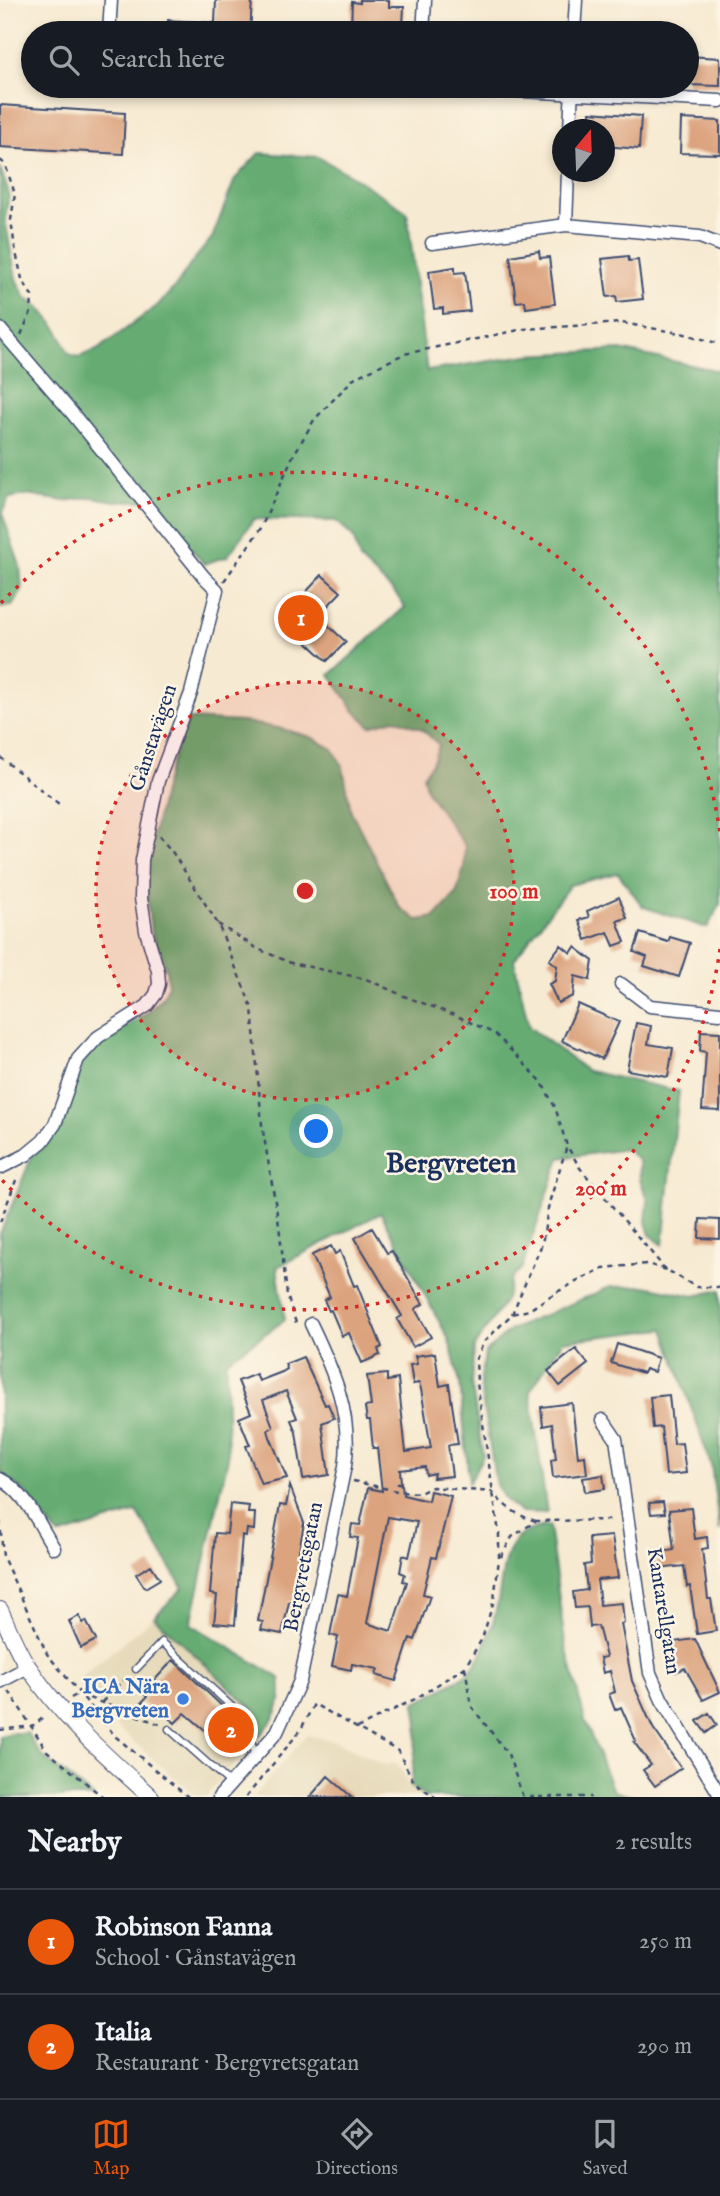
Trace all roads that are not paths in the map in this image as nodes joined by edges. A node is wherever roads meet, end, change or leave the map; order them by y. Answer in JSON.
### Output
{"nodes":[{"id":1,"x":111,"y":0,"type":"edge"},
{"id":2,"x":425,"y":0,"type":"edge"},
{"id":3,"x":576,"y":0,"type":"edge"},
{"id":4,"x":110,"y":21,"type":"edge"},
{"id":5,"x":424,"y":21,"type":"edge"},
{"id":6,"x":575,"y":21,"type":"edge"},
{"id":7,"x":571,"y":98,"type":"edge"},
{"id":8,"x":679,"y":98,"type":"edge"},
{"id":9,"x":720,"y":101,"type":"edge"},
{"id":10,"x":570,"y":119,"type":"edge"},
{"id":11,"x":568,"y":182,"type":"edge"},
{"id":12,"x":566,"y":225,"type":"junction"},
{"id":13,"x":432,"y":243,"type":"dead end"},
{"id":14,"x":720,"y":245,"type":"edge"},
{"id":15,"x":0,"y":329,"type":"edge"},
{"id":16,"x":621,"y":984,"type":"dead end"},
{"id":17,"x":720,"y":1013,"type":"edge"},
{"id":18,"x":0,"y":1168,"type":"edge"},
{"id":19,"x":312,"y":1324,"type":"dead end"},
{"id":20,"x":603,"y":1420,"type":"dead end"},
{"id":21,"x":0,"y":1479,"type":"edge"},
{"id":22,"x":54,"y":1548,"type":"dead end"},
{"id":23,"x":0,"y":1610,"type":"edge"},
{"id":24,"x":27,"y":1667,"type":"junction"},
{"id":25,"x":136,"y":1669,"type":"road end"},
{"id":26,"x":1,"y":1681,"type":"edge"},
{"id":27,"x":169,"y":1728,"type":"road end"},
{"id":28,"x":254,"y":1758,"type":"junction"},
{"id":29,"x":230,"y":1784,"type":"junction"},
{"id":30,"x":720,"y":1795,"type":"edge"},
{"id":31,"x":151,"y":1797,"type":"edge"},
{"id":32,"x":219,"y":1797,"type":"edge"}],
"edges":[{"from":1,"to":4,"type":"street"},
{"from":2,"to":5,"type":"street"},
{"from":3,"to":6,"type":"street"},
{"from":7,"to":10,"type":"street"},
{"from":8,"to":9,"type":"street"},
{"from":11,"to":12,"type":"street"},
{"from":12,"to":13,"type":"street"},
{"from":12,"to":14,"type":"street"},
{"from":15,"to":18,"type":"street","name":"Gånstavägen"},
{"from":16,"to":17,"type":"street"},
{"from":19,"to":28,"type":"street","name":"Bergvretsgatan"},
{"from":20,"to":30,"type":"street","name":"Kantarellgatan"},
{"from":21,"to":22,"type":"street"},
{"from":23,"to":24,"type":"street"},
{"from":24,"to":26,"type":"street"},
{"from":24,"to":31,"type":"street"},
{"from":25,"to":28,"type":"lane"},
{"from":27,"to":29,"type":"lane"},
{"from":28,"to":29,"type":"street","name":"Bergvretsgatan"},
{"from":29,"to":32,"type":"street","name":"Bergvretsgatan"}]}
